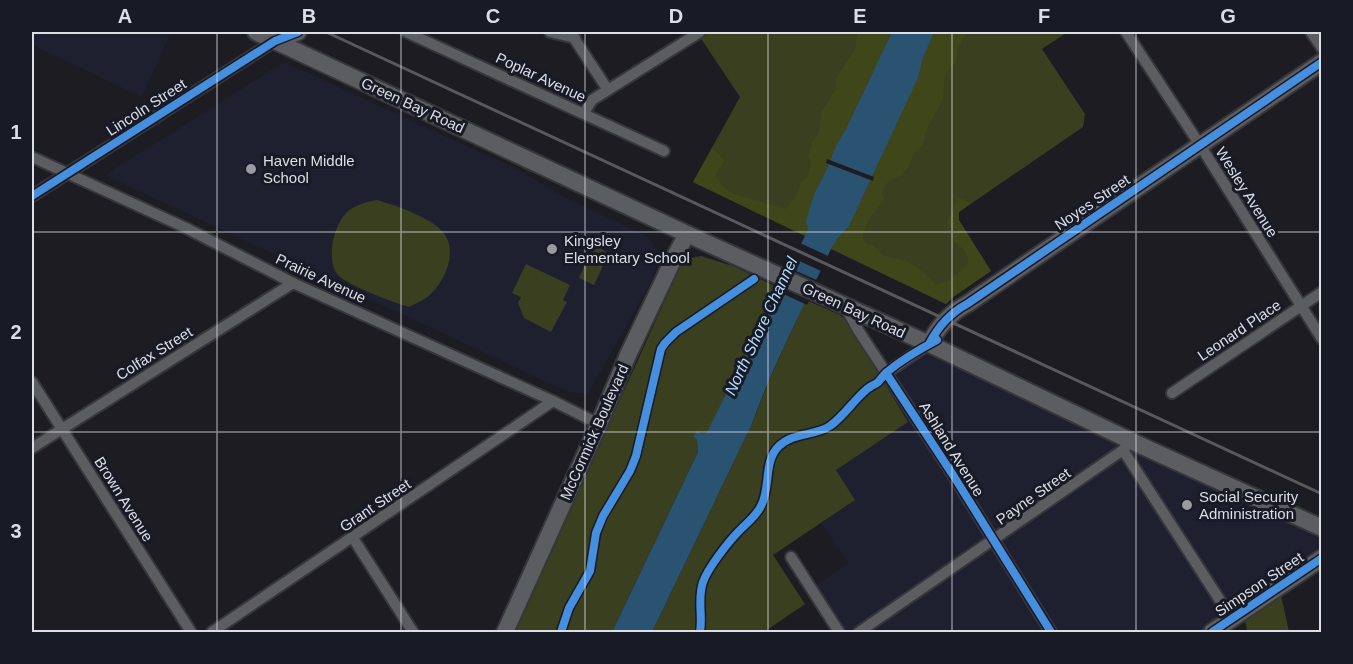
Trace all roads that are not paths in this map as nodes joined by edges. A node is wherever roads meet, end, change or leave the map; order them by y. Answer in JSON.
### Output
{"nodes":[{"id":1,"x":255,"y":32,"type":"edge"},
{"id":2,"x":298,"y":32,"type":"edge"},
{"id":3,"x":406,"y":32,"type":"edge"},
{"id":4,"x":550,"y":32,"type":"edge"},
{"id":5,"x":698,"y":32,"type":"edge"},
{"id":6,"x":1126,"y":32,"type":"edge"},
{"id":7,"x":1311,"y":32,"type":"edge"},
{"id":8,"x":572,"y":35,"type":"edge"},
{"id":9,"x":279,"y":36,"type":"edge"},
{"id":10,"x":1322,"y":48,"type":"edge"},
{"id":11,"x":1322,"y":62,"type":"edge"},
{"id":12,"x":608,"y":90,"type":"junction"},
{"id":13,"x":584,"y":113,"type":"junction"},
{"id":14,"x":1200,"y":145,"type":"junction"},
{"id":15,"x":664,"y":151,"type":"dead end"},
{"id":16,"x":32,"y":157,"type":"edge"},
{"id":17,"x":68,"y":174,"type":"junction"},
{"id":18,"x":32,"y":196,"type":"edge"},
{"id":19,"x":687,"y":234,"type":"junction"},
{"id":20,"x":293,"y":283,"type":"junction"},
{"id":21,"x":1322,"y":292,"type":"edge"},
{"id":22,"x":844,"y":306,"type":"junction"},
{"id":23,"x":1301,"y":306,"type":"junction"},
{"id":24,"x":1322,"y":339,"type":"edge"},
{"id":25,"x":929,"y":344,"type":"junction"},
{"id":26,"x":886,"y":373,"type":"junction"},
{"id":27,"x":32,"y":382,"type":"edge"},
{"id":28,"x":1173,"y":393,"type":"dead end"},
{"id":29,"x":554,"y":401,"type":"junction"},
{"id":30,"x":599,"y":424,"type":"junction"},
{"id":31,"x":62,"y":429,"type":"junction"},
{"id":32,"x":1127,"y":445,"type":"junction"},
{"id":33,"x":32,"y":448,"type":"edge"},
{"id":34,"x":1322,"y":528,"type":"edge"},
{"id":35,"x":353,"y":538,"type":"junction"},
{"id":36,"x":993,"y":540,"type":"junction"},
{"id":37,"x":791,"y":557,"type":"dead end"},
{"id":38,"x":1322,"y":558,"type":"edge"},
{"id":39,"x":1232,"y":619,"type":"junction"},
{"id":40,"x":191,"y":633,"type":"edge"},
{"id":41,"x":212,"y":633,"type":"edge"},
{"id":42,"x":413,"y":633,"type":"edge"},
{"id":43,"x":505,"y":633,"type":"edge"},
{"id":44,"x":839,"y":633,"type":"edge"},
{"id":45,"x":859,"y":633,"type":"edge"},
{"id":46,"x":1051,"y":633,"type":"edge"},
{"id":47,"x":1212,"y":633,"type":"edge"}],
"edges":[{"from":1,"to":9,"type":"main road","name":"Green Bay Road"},
{"from":2,"to":9,"type":"main road","name":"Lincoln Street"},
{"from":3,"to":13,"type":"street","name":"Poplar Avenue"},
{"from":4,"to":8,"type":"street"},
{"from":5,"to":12,"type":"street"},
{"from":6,"to":14,"type":"street","name":"Wesley Avenue"},
{"from":7,"to":10,"type":"street"},
{"from":8,"to":12,"type":"street"},
{"from":9,"to":17,"type":"street","name":"Lincoln Street"},
{"from":9,"to":19,"type":"main road","name":"Green Bay Road"},
{"from":11,"to":14,"type":"main road","name":"Noyes Street"},
{"from":12,"to":13,"type":"street"},
{"from":13,"to":15,"type":"street","name":"Poplar Avenue"},
{"from":14,"to":23,"type":"street","name":"Wesley Avenue"},
{"from":14,"to":25,"type":"main road","name":"Noyes Street"},
{"from":16,"to":17,"type":"street","name":"Prairie Avenue"},
{"from":17,"to":18,"type":"street","name":"Lincoln Street"},
{"from":17,"to":20,"type":"street","name":"Prairie Avenue"},
{"from":19,"to":22,"type":"main road","name":"Green Bay Road"},
{"from":19,"to":30,"type":"main road","name":"McCormick Boulevard"},
{"from":20,"to":29,"type":"street","name":"Prairie Avenue"},
{"from":20,"to":31,"type":"street","name":"Colfax Street"},
{"from":21,"to":23,"type":"street","name":"Leonard Place"},
{"from":22,"to":25,"type":"main road","name":"Green Bay Road"},
{"from":22,"to":26,"type":"street","name":"Ashland Avenue"},
{"from":23,"to":24,"type":"street","name":"Wesley Avenue"},
{"from":23,"to":28,"type":"street","name":"Leonard Place"},
{"from":25,"to":26,"type":"street","name":"Noyes Street"},
{"from":25,"to":32,"type":"main road","name":"Green Bay Road"},
{"from":26,"to":36,"type":"street","name":"Ashland Avenue"},
{"from":27,"to":31,"type":"street","name":"Brown Avenue"},
{"from":29,"to":30,"type":"street","name":"Prairie Avenue"},
{"from":29,"to":35,"type":"street","name":"Grant Street"},
{"from":30,"to":43,"type":"main road","name":"McCormick Boulevard"},
{"from":31,"to":33,"type":"street","name":"Colfax Street"},
{"from":31,"to":40,"type":"street","name":"Brown Avenue"},
{"from":32,"to":34,"type":"main road","name":"Green Bay Road"},
{"from":32,"to":36,"type":"street","name":"Payne Street"},
{"from":32,"to":39,"type":"street"},
{"from":35,"to":41,"type":"street","name":"Grant Street"},
{"from":35,"to":42,"type":"street"},
{"from":36,"to":45,"type":"street","name":"Payne Street"},
{"from":36,"to":46,"type":"street","name":"Ashland Avenue"},
{"from":37,"to":44,"type":"street"},
{"from":38,"to":39,"type":"main road","name":"Simpson Street"},
{"from":39,"to":47,"type":"main road","name":"Simpson Street"}]}
